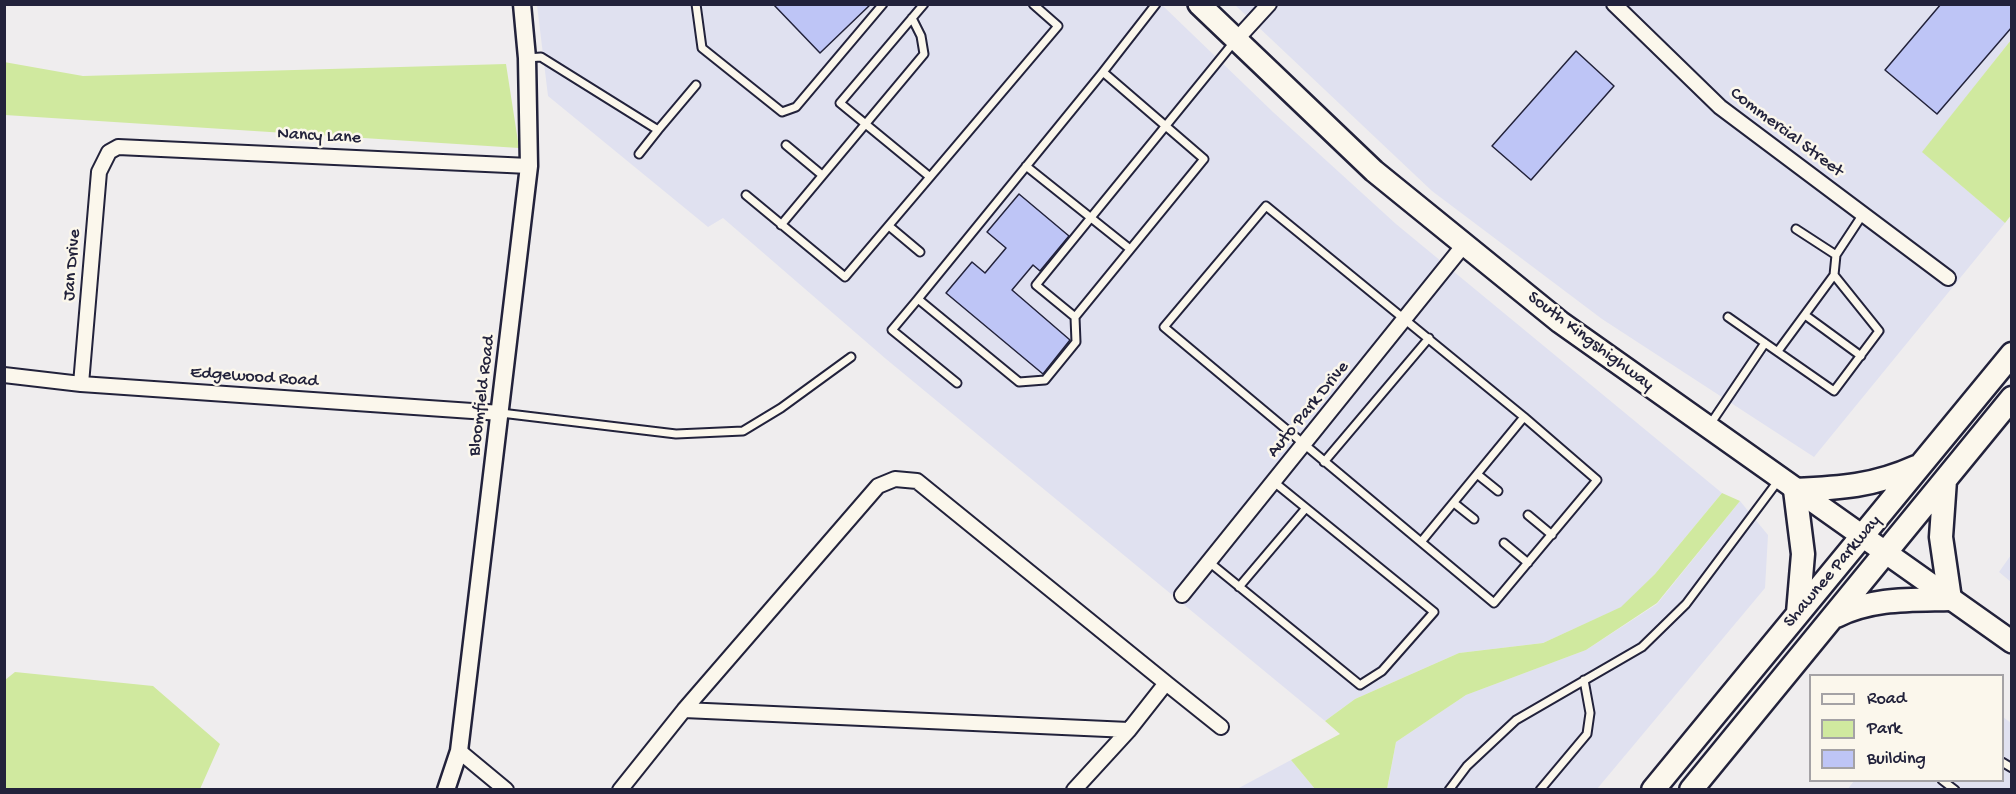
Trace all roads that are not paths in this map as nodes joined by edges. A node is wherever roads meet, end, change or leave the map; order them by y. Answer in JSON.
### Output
{"nodes":[{"id":1,"x":522,"y":4,"type":"edge"},
{"id":2,"x":696,"y":4,"type":"edge"},
{"id":3,"x":883,"y":4,"type":"edge"},
{"id":4,"x":924,"y":4,"type":"edge"},
{"id":5,"x":1033,"y":4,"type":"edge"},
{"id":6,"x":1156,"y":4,"type":"edge"},
{"id":7,"x":1199,"y":4,"type":"edge"},
{"id":8,"x":1269,"y":4,"type":"edge"},
{"id":9,"x":1614,"y":4,"type":"edge"},
{"id":10,"x":912,"y":18,"type":"junction"},
{"id":11,"x":1236,"y":40,"type":"junction"},
{"id":12,"x":527,"y":58,"type":"junction"},
{"id":13,"x":1103,"y":72,"type":"junction"},
{"id":14,"x":696,"y":85,"type":"dead end"},
{"id":15,"x":865,"y":124,"type":"junction"},
{"id":16,"x":1166,"y":126,"type":"junction"},
{"id":17,"x":658,"y":130,"type":"junction"},
{"id":18,"x":786,"y":145,"type":"dead end"},
{"id":19,"x":109,"y":152,"type":"joint"},
{"id":20,"x":639,"y":154,"type":"dead end"},
{"id":21,"x":1026,"y":165,"type":"junction"},
{"id":22,"x":529,"y":166,"type":"junction"},
{"id":23,"x":822,"y":175,"type":"junction"},
{"id":24,"x":930,"y":177,"type":"junction"},
{"id":25,"x":746,"y":195,"type":"dead end"},
{"id":26,"x":1863,"y":214,"type":"junction"},
{"id":27,"x":1090,"y":218,"type":"junction"},
{"id":28,"x":781,"y":225,"type":"junction"},
{"id":29,"x":889,"y":226,"type":"junction"},
{"id":30,"x":1796,"y":229,"type":"dead end"},
{"id":31,"x":1463,"y":246,"type":"junction"},
{"id":32,"x":1130,"y":249,"type":"junction"},
{"id":33,"x":920,"y":252,"type":"dead end"},
{"id":34,"x":1836,"y":255,"type":"junction"},
{"id":35,"x":1834,"y":275,"type":"junction"},
{"id":36,"x":1948,"y":278,"type":"dead end"},
{"id":37,"x":918,"y":299,"type":"junction"},
{"id":38,"x":1805,"y":315,"type":"junction"},
{"id":39,"x":1075,"y":317,"type":"junction"},
{"id":40,"x":1728,"y":317,"type":"dead end"},
{"id":41,"x":1405,"y":318,"type":"junction"},
{"id":42,"x":1429,"y":338,"type":"junction"},
{"id":43,"x":1765,"y":343,"type":"junction"},
{"id":44,"x":1778,"y":351,"type":"junction"},
{"id":45,"x":2012,"y":354,"type":"edge"},
{"id":46,"x":1861,"y":356,"type":"junction"},
{"id":47,"x":851,"y":357,"type":"dead end"},
{"id":48,"x":4,"y":375,"type":"edge"},
{"id":49,"x":957,"y":383,"type":"dead end"},
{"id":50,"x":81,"y":384,"type":"junction"},
{"id":51,"x":2012,"y":398,"type":"edge"},
{"id":52,"x":501,"y":413,"type":"junction"},
{"id":53,"x":1524,"y":417,"type":"junction"},
{"id":54,"x":1708,"y":429,"type":"junction"},
{"id":55,"x":1304,"y":445,"type":"junction"},
{"id":56,"x":1324,"y":462,"type":"junction"},
{"id":57,"x":1920,"y":466,"type":"junction"},
{"id":58,"x":1477,"y":474,"type":"junction"},
{"id":59,"x":1945,"y":480,"type":"junction"},
{"id":60,"x":1274,"y":482,"type":"junction"},
{"id":61,"x":1787,"y":485,"type":"junction"},
{"id":62,"x":1498,"y":491,"type":"dead end"},
{"id":63,"x":1454,"y":503,"type":"junction"},
{"id":64,"x":1306,"y":508,"type":"junction"},
{"id":65,"x":1528,"y":515,"type":"dead end"},
{"id":66,"x":1474,"y":519,"type":"dead end"},
{"id":67,"x":1552,"y":535,"type":"junction"},
{"id":68,"x":1862,"y":537,"type":"junction"},
{"id":69,"x":1421,"y":542,"type":"junction"},
{"id":70,"x":1504,"y":543,"type":"dead end"},
{"id":71,"x":1885,"y":553,"type":"junction"},
{"id":72,"x":1209,"y":562,"type":"junction"},
{"id":73,"x":1528,"y":563,"type":"junction"},
{"id":74,"x":1239,"y":587,"type":"junction"},
{"id":75,"x":1182,"y":595,"type":"dead end"},
{"id":76,"x":1950,"y":598,"type":"junction"},
{"id":77,"x":1798,"y":613,"type":"junction"},
{"id":78,"x":1832,"y":618,"type":"junction"},
{"id":79,"x":2012,"y":642,"type":"edge"},
{"id":80,"x":1584,"y":680,"type":"junction"},
{"id":81,"x":1166,"y":683,"type":"junction"},
{"id":82,"x":684,"y":710,"type":"junction"},
{"id":83,"x":1221,"y":727,"type":"dead end"},
{"id":84,"x":1129,"y":730,"type":"junction"},
{"id":85,"x":459,"y":751,"type":"junction"},
{"id":86,"x":446,"y":789,"type":"edge"},
{"id":87,"x":506,"y":789,"type":"edge"},
{"id":88,"x":620,"y":789,"type":"edge"},
{"id":89,"x":1074,"y":789,"type":"edge"},
{"id":90,"x":1449,"y":789,"type":"edge"},
{"id":91,"x":1540,"y":789,"type":"edge"},
{"id":92,"x":1653,"y":789,"type":"edge"},
{"id":93,"x":1691,"y":789,"type":"edge"}],
"edges":[{"from":1,"to":12,"type":"street","name":"Bloomfield Road"},
{"from":2,"to":3,"type":"lane"},
{"from":4,"to":10,"type":"lane"},
{"from":5,"to":24,"type":"lane"},
{"from":6,"to":13,"type":"lane"},
{"from":7,"to":11,"type":"main road","name":"South Kingshighway"},
{"from":8,"to":11,"type":"street"},
{"from":9,"to":26,"type":"street","name":"Commercial Street"},
{"from":10,"to":15,"type":"lane"},
{"from":10,"to":15,"type":"lane"},
{"from":11,"to":16,"type":"lane"},
{"from":11,"to":31,"type":"main road","name":"South Kingshighway"},
{"from":12,"to":17,"type":"lane"},
{"from":12,"to":22,"type":"street","name":"Bloomfield Road"},
{"from":13,"to":16,"type":"lane"},
{"from":13,"to":21,"type":"lane"},
{"from":14,"to":17,"type":"lane"},
{"from":15,"to":23,"type":"lane"},
{"from":15,"to":24,"type":"lane"},
{"from":16,"to":27,"type":"lane"},
{"from":16,"to":32,"type":"lane"},
{"from":17,"to":20,"type":"lane"},
{"from":18,"to":23,"type":"lane"},
{"from":19,"to":22,"type":"street","name":"Nancy Lane"},
{"from":19,"to":50,"type":"street","name":"Jan Drive"},
{"from":21,"to":27,"type":"lane"},
{"from":21,"to":37,"type":"lane"},
{"from":22,"to":52,"type":"street","name":"Bloomfield Road"},
{"from":23,"to":28,"type":"lane"},
{"from":24,"to":29,"type":"lane"},
{"from":25,"to":28,"type":"lane"},
{"from":26,"to":34,"type":"lane"},
{"from":26,"to":36,"type":"street","name":"Commercial Street"},
{"from":27,"to":32,"type":"lane"},
{"from":27,"to":39,"type":"lane"},
{"from":28,"to":29,"type":"lane"},
{"from":29,"to":33,"type":"lane"},
{"from":30,"to":34,"type":"lane"},
{"from":31,"to":41,"type":"street","name":"Auto Park Drive"},
{"from":31,"to":54,"type":"main road","name":"South Kingshighway"},
{"from":32,"to":39,"type":"lane"},
{"from":34,"to":35,"type":"lane"},
{"from":35,"to":38,"type":"lane"},
{"from":35,"to":46,"type":"lane"},
{"from":37,"to":39,"type":"lane"},
{"from":37,"to":49,"type":"lane"},
{"from":38,"to":44,"type":"lane"},
{"from":38,"to":46,"type":"lane"},
{"from":40,"to":43,"type":"lane"},
{"from":41,"to":42,"type":"lane"},
{"from":41,"to":55,"type":"street","name":"Auto Park Drive"},
{"from":41,"to":55,"type":"lane"},
{"from":42,"to":53,"type":"lane"},
{"from":42,"to":56,"type":"lane"},
{"from":43,"to":44,"type":"lane"},
{"from":43,"to":54,"type":"lane"},
{"from":44,"to":46,"type":"lane"},
{"from":45,"to":57,"type":"highway","name":"Shawnee Parkway"},
{"from":47,"to":52,"type":"lane"},
{"from":48,"to":50,"type":"street","name":"Edgewood Road"},
{"from":50,"to":52,"type":"street","name":"Edgewood Road"},
{"from":51,"to":59,"type":"highway","name":"Shawnee Parkway"},
{"from":52,"to":85,"type":"street","name":"Bloomfield Road"},
{"from":53,"to":58,"type":"lane"},
{"from":53,"to":67,"type":"lane"},
{"from":54,"to":61,"type":"main road","name":"South Kingshighway"},
{"from":55,"to":56,"type":"lane"},
{"from":55,"to":60,"type":"street","name":"Auto Park Drive"},
{"from":56,"to":69,"type":"lane"},
{"from":57,"to":61,"type":"highway"},
{"from":57,"to":68,"type":"highway","name":"Shawnee Parkway"},
{"from":58,"to":62,"type":"lane"},
{"from":58,"to":63,"type":"lane"},
{"from":59,"to":71,"type":"highway","name":"Shawnee Parkway"},
{"from":59,"to":76,"type":"highway"},
{"from":60,"to":64,"type":"lane"},
{"from":60,"to":72,"type":"street","name":"Auto Park Drive"},
{"from":61,"to":68,"type":"main road","name":"South Kingshighway"},
{"from":61,"to":77,"type":"highway"},
{"from":61,"to":80,"type":"lane"},
{"from":63,"to":66,"type":"lane"},
{"from":63,"to":69,"type":"lane"},
{"from":64,"to":74,"type":"lane"},
{"from":64,"to":74,"type":"lane"},
{"from":65,"to":67,"type":"lane"},
{"from":67,"to":73,"type":"lane"},
{"from":68,"to":71,"type":"main road","name":"South Kingshighway"},
{"from":68,"to":77,"type":"highway","name":"Shawnee Parkway"},
{"from":69,"to":73,"type":"lane"},
{"from":70,"to":73,"type":"lane"},
{"from":71,"to":76,"type":"main road","name":"South Kingshighway"},
{"from":71,"to":78,"type":"highway","name":"Shawnee Parkway"},
{"from":72,"to":74,"type":"lane"},
{"from":72,"to":75,"type":"street","name":"Auto Park Drive"},
{"from":76,"to":78,"type":"highway"},
{"from":76,"to":79,"type":"main road","name":"South Kingshighway"},
{"from":77,"to":92,"type":"highway","name":"Shawnee Parkway"},
{"from":78,"to":93,"type":"highway","name":"Shawnee Parkway"},
{"from":80,"to":90,"type":"lane"},
{"from":80,"to":91,"type":"lane"},
{"from":81,"to":82,"type":"street"},
{"from":81,"to":83,"type":"street"},
{"from":81,"to":84,"type":"street"},
{"from":82,"to":84,"type":"street"},
{"from":82,"to":88,"type":"street"},
{"from":84,"to":89,"type":"street"},
{"from":85,"to":86,"type":"street","name":"Bloomfield Road"},
{"from":85,"to":87,"type":"street"}]}
